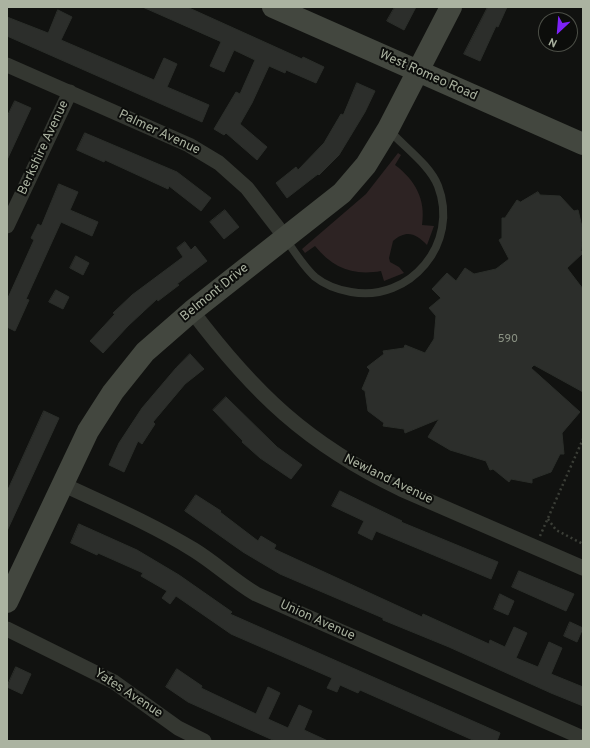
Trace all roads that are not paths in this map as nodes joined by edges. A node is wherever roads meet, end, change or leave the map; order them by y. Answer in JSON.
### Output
{"nodes":[{"id":1,"x":273,"y":7,"type":"edge"},
{"id":2,"x":451,"y":7,"type":"edge"},
{"id":3,"x":7,"y":65,"type":"edge"},
{"id":4,"x":417,"y":71,"type":"junction"},
{"id":5,"x":70,"y":92,"type":"junction"},
{"id":6,"x":388,"y":129,"type":"junction"},
{"id":7,"x":583,"y":144,"type":"edge"},
{"id":8,"x":7,"y":226,"type":"edge"},
{"id":9,"x":285,"y":237,"type":"junction"},
{"id":10,"x":192,"y":311,"type":"junction"},
{"id":11,"x":62,"y":484,"type":"junction"},
{"id":12,"x":583,"y":568,"type":"edge"},
{"id":13,"x":7,"y":602,"type":"edge"},
{"id":14,"x":7,"y":629,"type":"edge"},
{"id":15,"x":583,"y":738,"type":"edge"},
{"id":16,"x":204,"y":741,"type":"edge"}],
"edges":[{"from":1,"to":4,"type":"street","name":"West Romeo Road"},
{"from":2,"to":4,"type":"street","name":"Belmont Drive"},
{"from":3,"to":5,"type":"street","name":"Palmer Avenue"},
{"from":4,"to":6,"type":"street","name":"Belmont Drive"},
{"from":4,"to":7,"type":"street","name":"West Romeo Road"},
{"from":5,"to":8,"type":"street","name":"Berkshire Avenue"},
{"from":5,"to":9,"type":"street","name":"Palmer Avenue"},
{"from":6,"to":9,"type":"street","name":"Belmont Drive"},
{"from":6,"to":9,"type":"lane"},
{"from":9,"to":10,"type":"street","name":"Belmont Drive"},
{"from":10,"to":11,"type":"street","name":"Belmont Drive"},
{"from":10,"to":12,"type":"street","name":"Newland Avenue"},
{"from":11,"to":13,"type":"street","name":"Belmont Drive"},
{"from":11,"to":15,"type":"street","name":"Union Avenue"},
{"from":14,"to":16,"type":"street","name":"Yates Avenue"}]}
